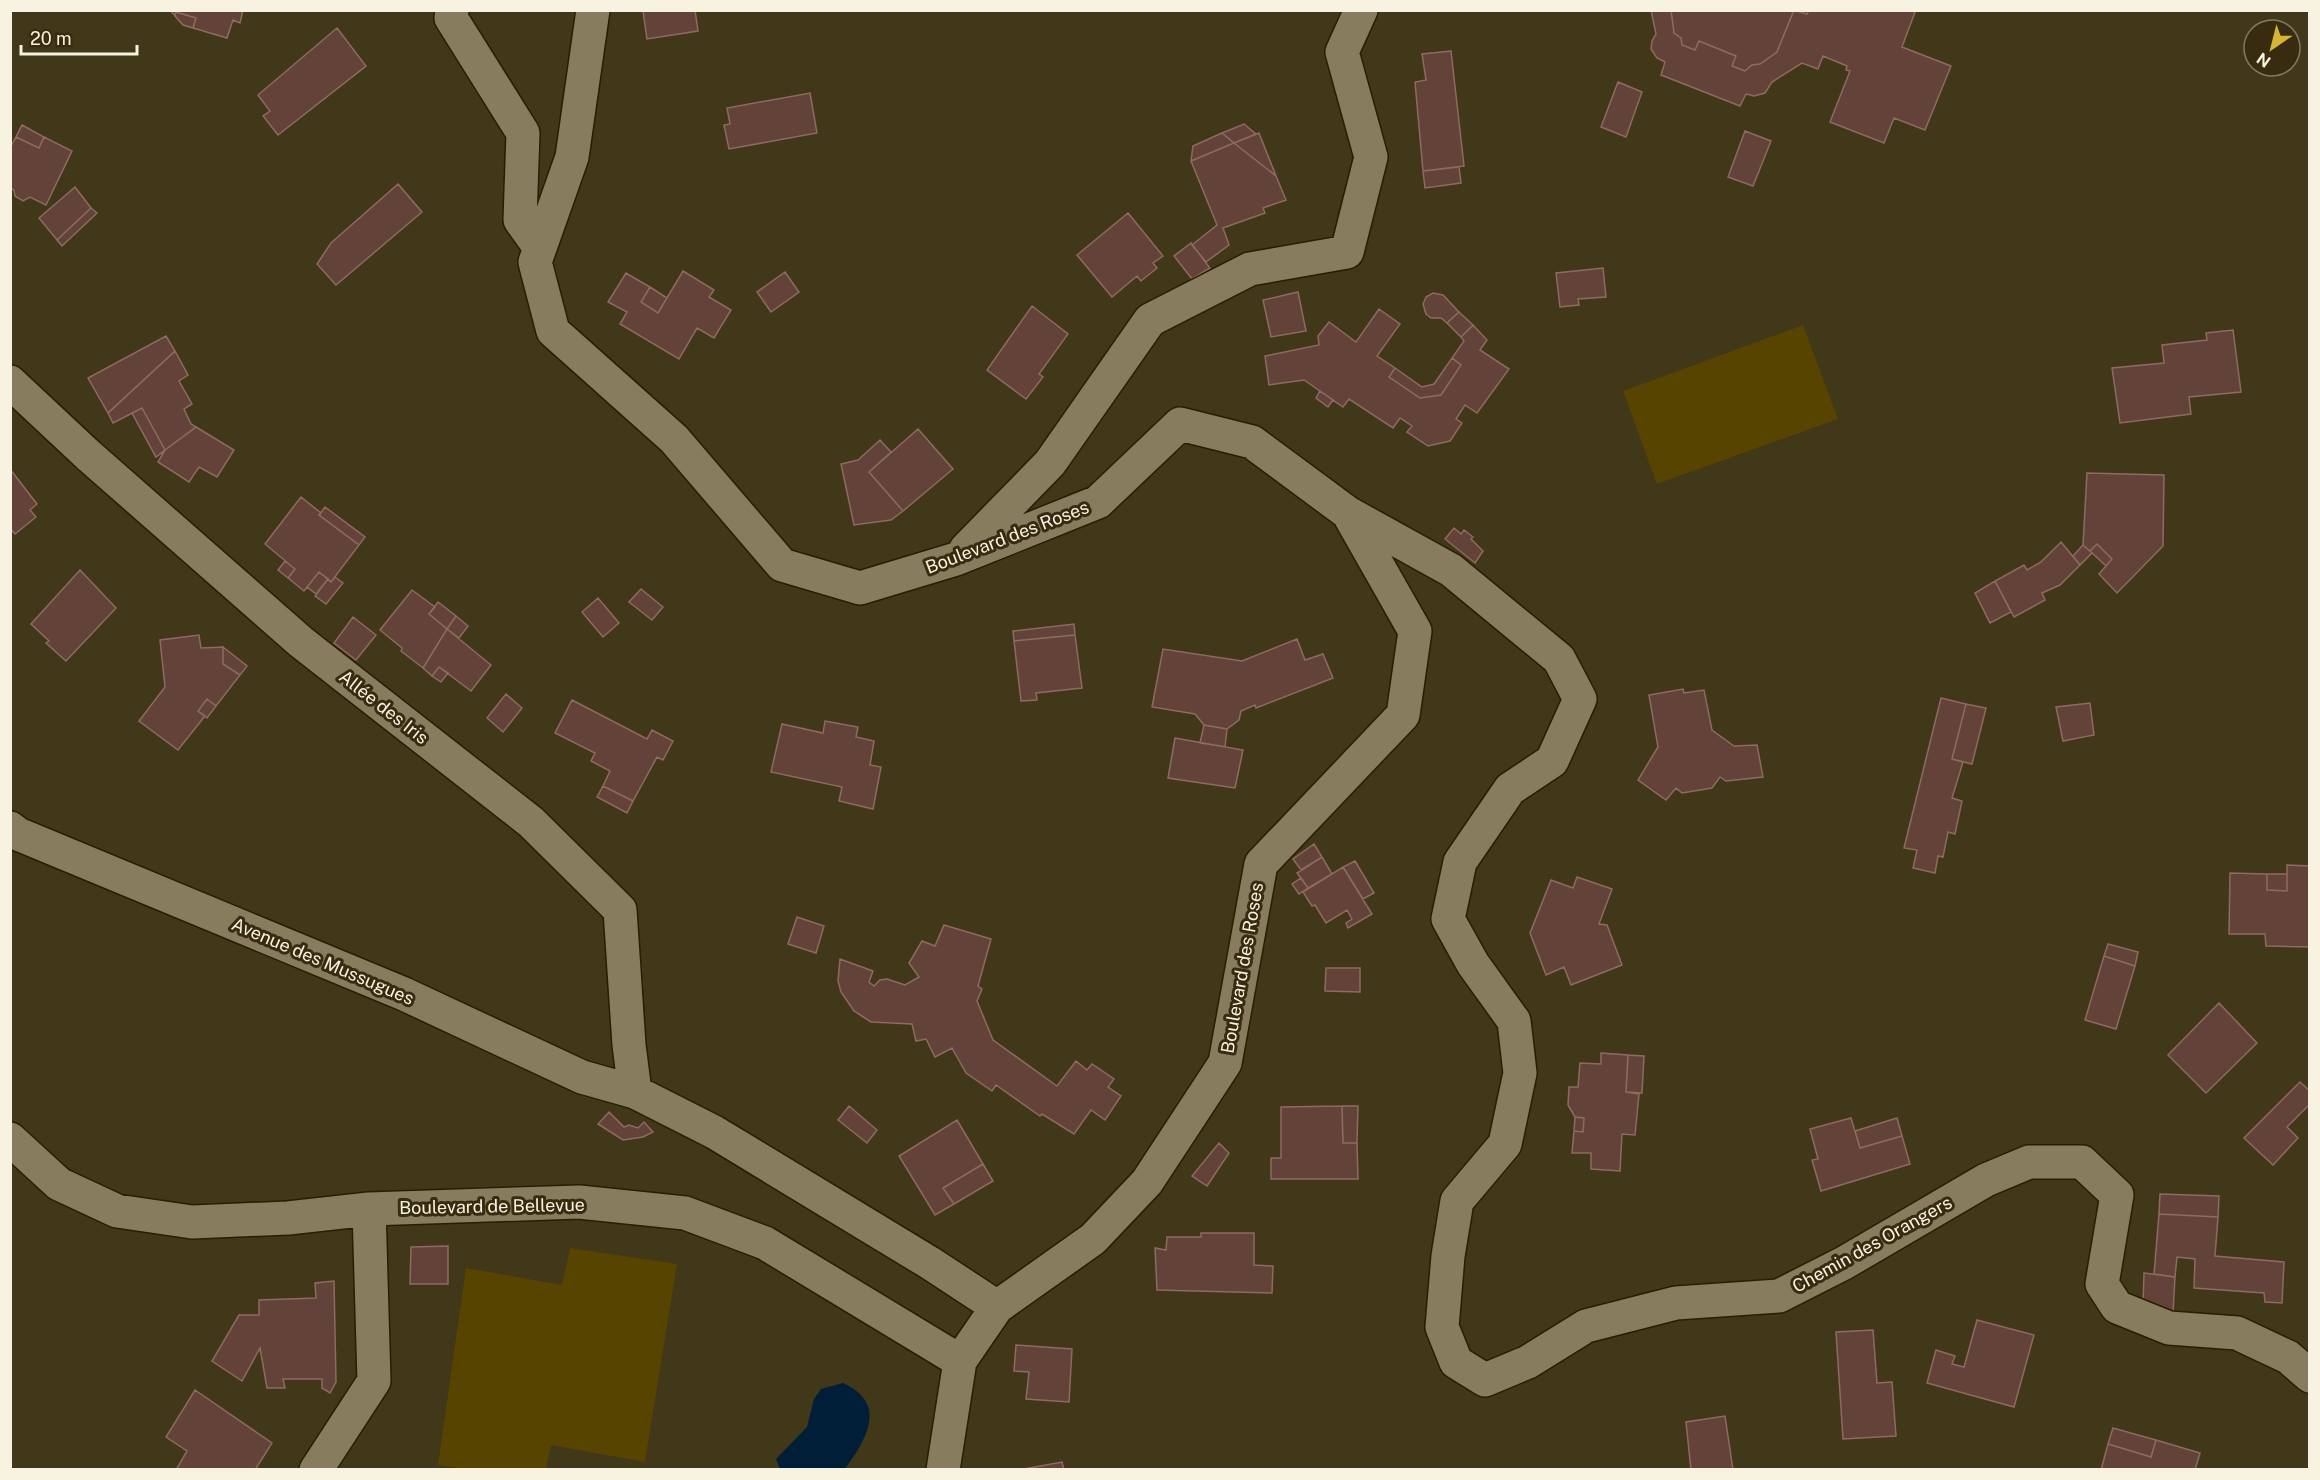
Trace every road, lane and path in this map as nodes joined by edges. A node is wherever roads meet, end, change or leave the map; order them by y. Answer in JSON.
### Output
{"nodes":[{"id":1,"x":452,"y":10,"type":"edge"},
{"id":2,"x":593,"y":10,"type":"edge"},
{"id":3,"x":1361,"y":10,"type":"edge"},
{"id":4,"x":540,"y":248,"type":"junction"},
{"id":5,"x":10,"y":382,"type":"edge"},
{"id":6,"x":1348,"y":513,"type":"junction"},
{"id":7,"x":956,"y":559,"type":"junction"},
{"id":8,"x":10,"y":828,"type":"edge"},
{"id":9,"x":635,"y":1092,"type":"junction"},
{"id":10,"x":10,"y":1139,"type":"edge"},
{"id":11,"x":369,"y":1209,"type":"junction"},
{"id":12,"x":997,"y":1307,"type":"junction"},
{"id":13,"x":960,"y":1361,"type":"junction"},
{"id":14,"x":2310,"y":1376,"type":"edge"},
{"id":15,"x":316,"y":1470,"type":"edge"},
{"id":16,"x":943,"y":1470,"type":"edge"}],
"edges":[{"from":1,"to":4,"type":"street"},
{"from":2,"to":4,"type":"street","name":"Boulevard des Roses"},
{"from":3,"to":7,"type":"street"},
{"from":4,"to":7,"type":"street","name":"Boulevard des Roses"},
{"from":5,"to":9,"type":"street","name":"Allée des Iris"},
{"from":6,"to":7,"type":"street","name":"Boulevard des Roses"},
{"from":6,"to":12,"type":"street","name":"Boulevard des Roses"},
{"from":6,"to":14,"type":"street","name":"Chemin des Orangers"},
{"from":8,"to":9,"type":"street","name":"Avenue des Mussugues"},
{"from":9,"to":12,"type":"street","name":"Avenue des Mussugues"},
{"from":10,"to":11,"type":"street","name":"Boulevard de Bellevue"},
{"from":11,"to":13,"type":"street","name":"Boulevard de Bellevue"},
{"from":11,"to":15,"type":"street"},
{"from":12,"to":13,"type":"street","name":"Boulevard des Roses"},
{"from":13,"to":16,"type":"street"}]}
